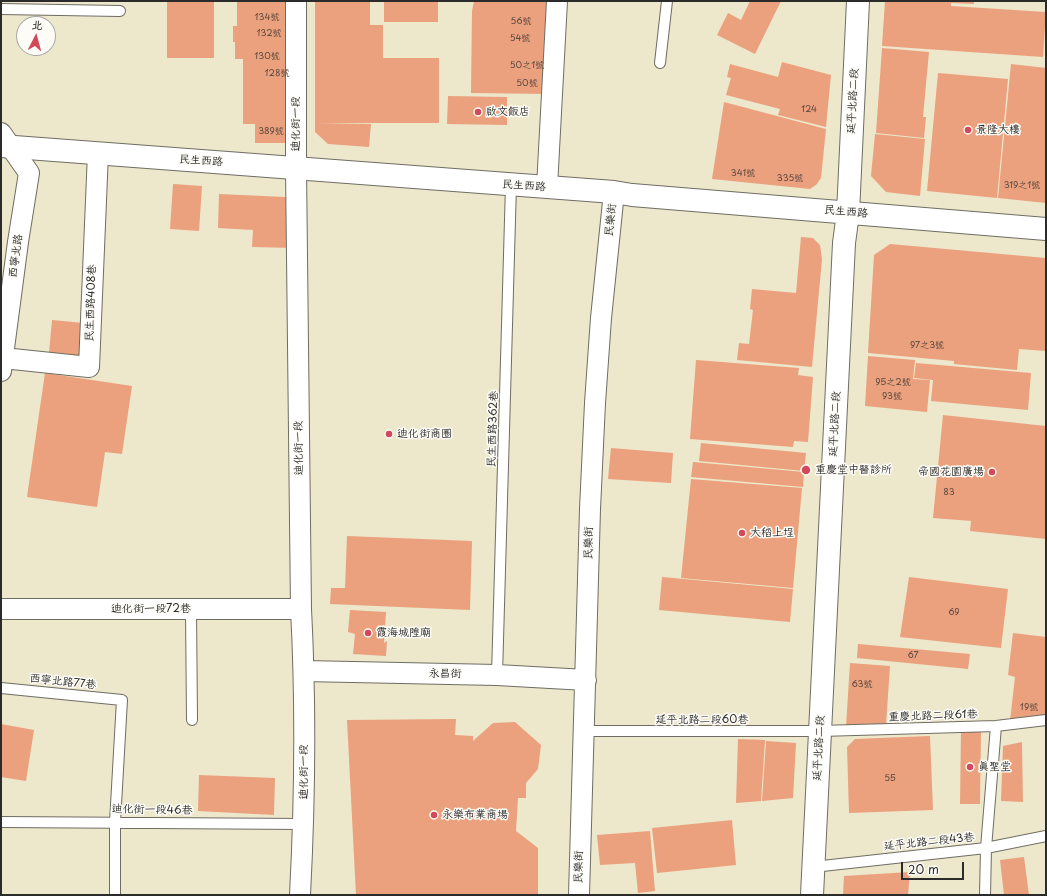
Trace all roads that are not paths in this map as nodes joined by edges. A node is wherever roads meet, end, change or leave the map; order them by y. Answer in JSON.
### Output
{"nodes":[{"id":1,"x":296,"y":1,"type":"edge"},
{"id":2,"x":557,"y":1,"type":"edge"},
{"id":3,"x":667,"y":1,"type":"edge"},
{"id":4,"x":858,"y":1,"type":"edge"},
{"id":5,"x":1,"y":9,"type":"edge"},
{"id":6,"x":120,"y":11,"type":"dead end"},
{"id":7,"x":660,"y":63,"type":"dead end"},
{"id":8,"x":4,"y":142,"type":"edge"},
{"id":9,"x":98,"y":153,"type":"junction"},
{"id":10,"x":296,"y":168,"type":"junction"},
{"id":11,"x":511,"y":184,"type":"junction"},
{"id":12,"x":547,"y":187,"type":"junction"},
{"id":13,"x":614,"y":192,"type":"junction"},
{"id":14,"x":848,"y":213,"type":"junction"},
{"id":15,"x":1046,"y":229,"type":"edge"},
{"id":16,"x":2,"y":365,"type":"edge"},
{"id":17,"x":1,"y":609,"type":"edge"},
{"id":18,"x":191,"y":609,"type":"junction"},
{"id":19,"x":301,"y":609,"type":"junction"},
{"id":20,"x":304,"y":671,"type":"junction"},
{"id":21,"x":498,"y":675,"type":"junction"},
{"id":22,"x":586,"y":680,"type":"junction"},
{"id":23,"x":1,"y":688,"type":"edge"},
{"id":24,"x":192,"y":720,"type":"dead end"},
{"id":25,"x":1046,"y":720,"type":"edge"},
{"id":26,"x":996,"y":726,"type":"junction"},
{"id":27,"x":584,"y":731,"type":"junction"},
{"id":28,"x":820,"y":731,"type":"junction"},
{"id":29,"x":1,"y":822,"type":"edge"},
{"id":30,"x":115,"y":822,"type":"junction"},
{"id":31,"x":304,"y":824,"type":"junction"},
{"id":32,"x":1046,"y":836,"type":"edge"},
{"id":33,"x":986,"y":848,"type":"junction"},
{"id":34,"x":813,"y":867,"type":"junction"},
{"id":35,"x":115,"y":895,"type":"edge"},
{"id":36,"x":300,"y":895,"type":"edge"},
{"id":37,"x":579,"y":895,"type":"edge"},
{"id":38,"x":812,"y":895,"type":"edge"},
{"id":39,"x":985,"y":895,"type":"edge"}],
"edges":[{"from":1,"to":10,"type":"street","name":"迪化街一段"},
{"from":2,"to":12,"type":"street"},
{"from":3,"to":7,"type":"lane"},
{"from":4,"to":14,"type":"street","name":"延平北路二段"},
{"from":5,"to":6,"type":"lane"},
{"from":8,"to":9,"type":"street","name":"民生西路"},
{"from":8,"to":16,"type":"street","name":"西寧北路"},
{"from":9,"to":10,"type":"street","name":"民生西路"},
{"from":9,"to":16,"type":"street","name":"民生西路408巷"},
{"from":10,"to":11,"type":"street","name":"民生西路"},
{"from":10,"to":19,"type":"street","name":"迪化街一段"},
{"from":11,"to":12,"type":"street","name":"民生西路"},
{"from":11,"to":21,"type":"lane","name":"民生西路362巷"},
{"from":12,"to":13,"type":"street","name":"民生西路"},
{"from":13,"to":14,"type":"street","name":"民生西路"},
{"from":13,"to":22,"type":"street","name":"民樂街"},
{"from":14,"to":15,"type":"street","name":"民生西路"},
{"from":14,"to":28,"type":"street","name":"延平北路二段"},
{"from":17,"to":18,"type":"street","name":"迪化街一段72巷"},
{"from":18,"to":19,"type":"street","name":"迪化街一段72巷"},
{"from":18,"to":24,"type":"lane"},
{"from":19,"to":20,"type":"street","name":"迪化街一段"},
{"from":20,"to":21,"type":"street","name":"永昌街"},
{"from":20,"to":31,"type":"street","name":"迪化街一段"},
{"from":21,"to":22,"type":"street","name":"永昌街"},
{"from":22,"to":27,"type":"street","name":"民樂街"},
{"from":23,"to":30,"type":"lane","name":"西寧北路77巷"},
{"from":25,"to":26,"type":"lane","name":"重慶北路二段61巷"},
{"from":26,"to":28,"type":"lane","name":"重慶北路二段61巷"},
{"from":26,"to":33,"type":"lane"},
{"from":27,"to":28,"type":"lane","name":"延平北路二段60巷"},
{"from":27,"to":37,"type":"street","name":"民樂街"},
{"from":28,"to":34,"type":"street","name":"延平北路二段"},
{"from":29,"to":30,"type":"lane","name":"迪化街一段46巷"},
{"from":30,"to":31,"type":"lane","name":"迪化街一段46巷"},
{"from":30,"to":35,"type":"lane"},
{"from":31,"to":36,"type":"street","name":"迪化街一段"},
{"from":32,"to":33,"type":"lane","name":"延平北路二段43巷"},
{"from":33,"to":34,"type":"lane","name":"延平北路二段43巷"},
{"from":33,"to":39,"type":"lane"},
{"from":34,"to":38,"type":"street","name":"延平北路二段"}]}
